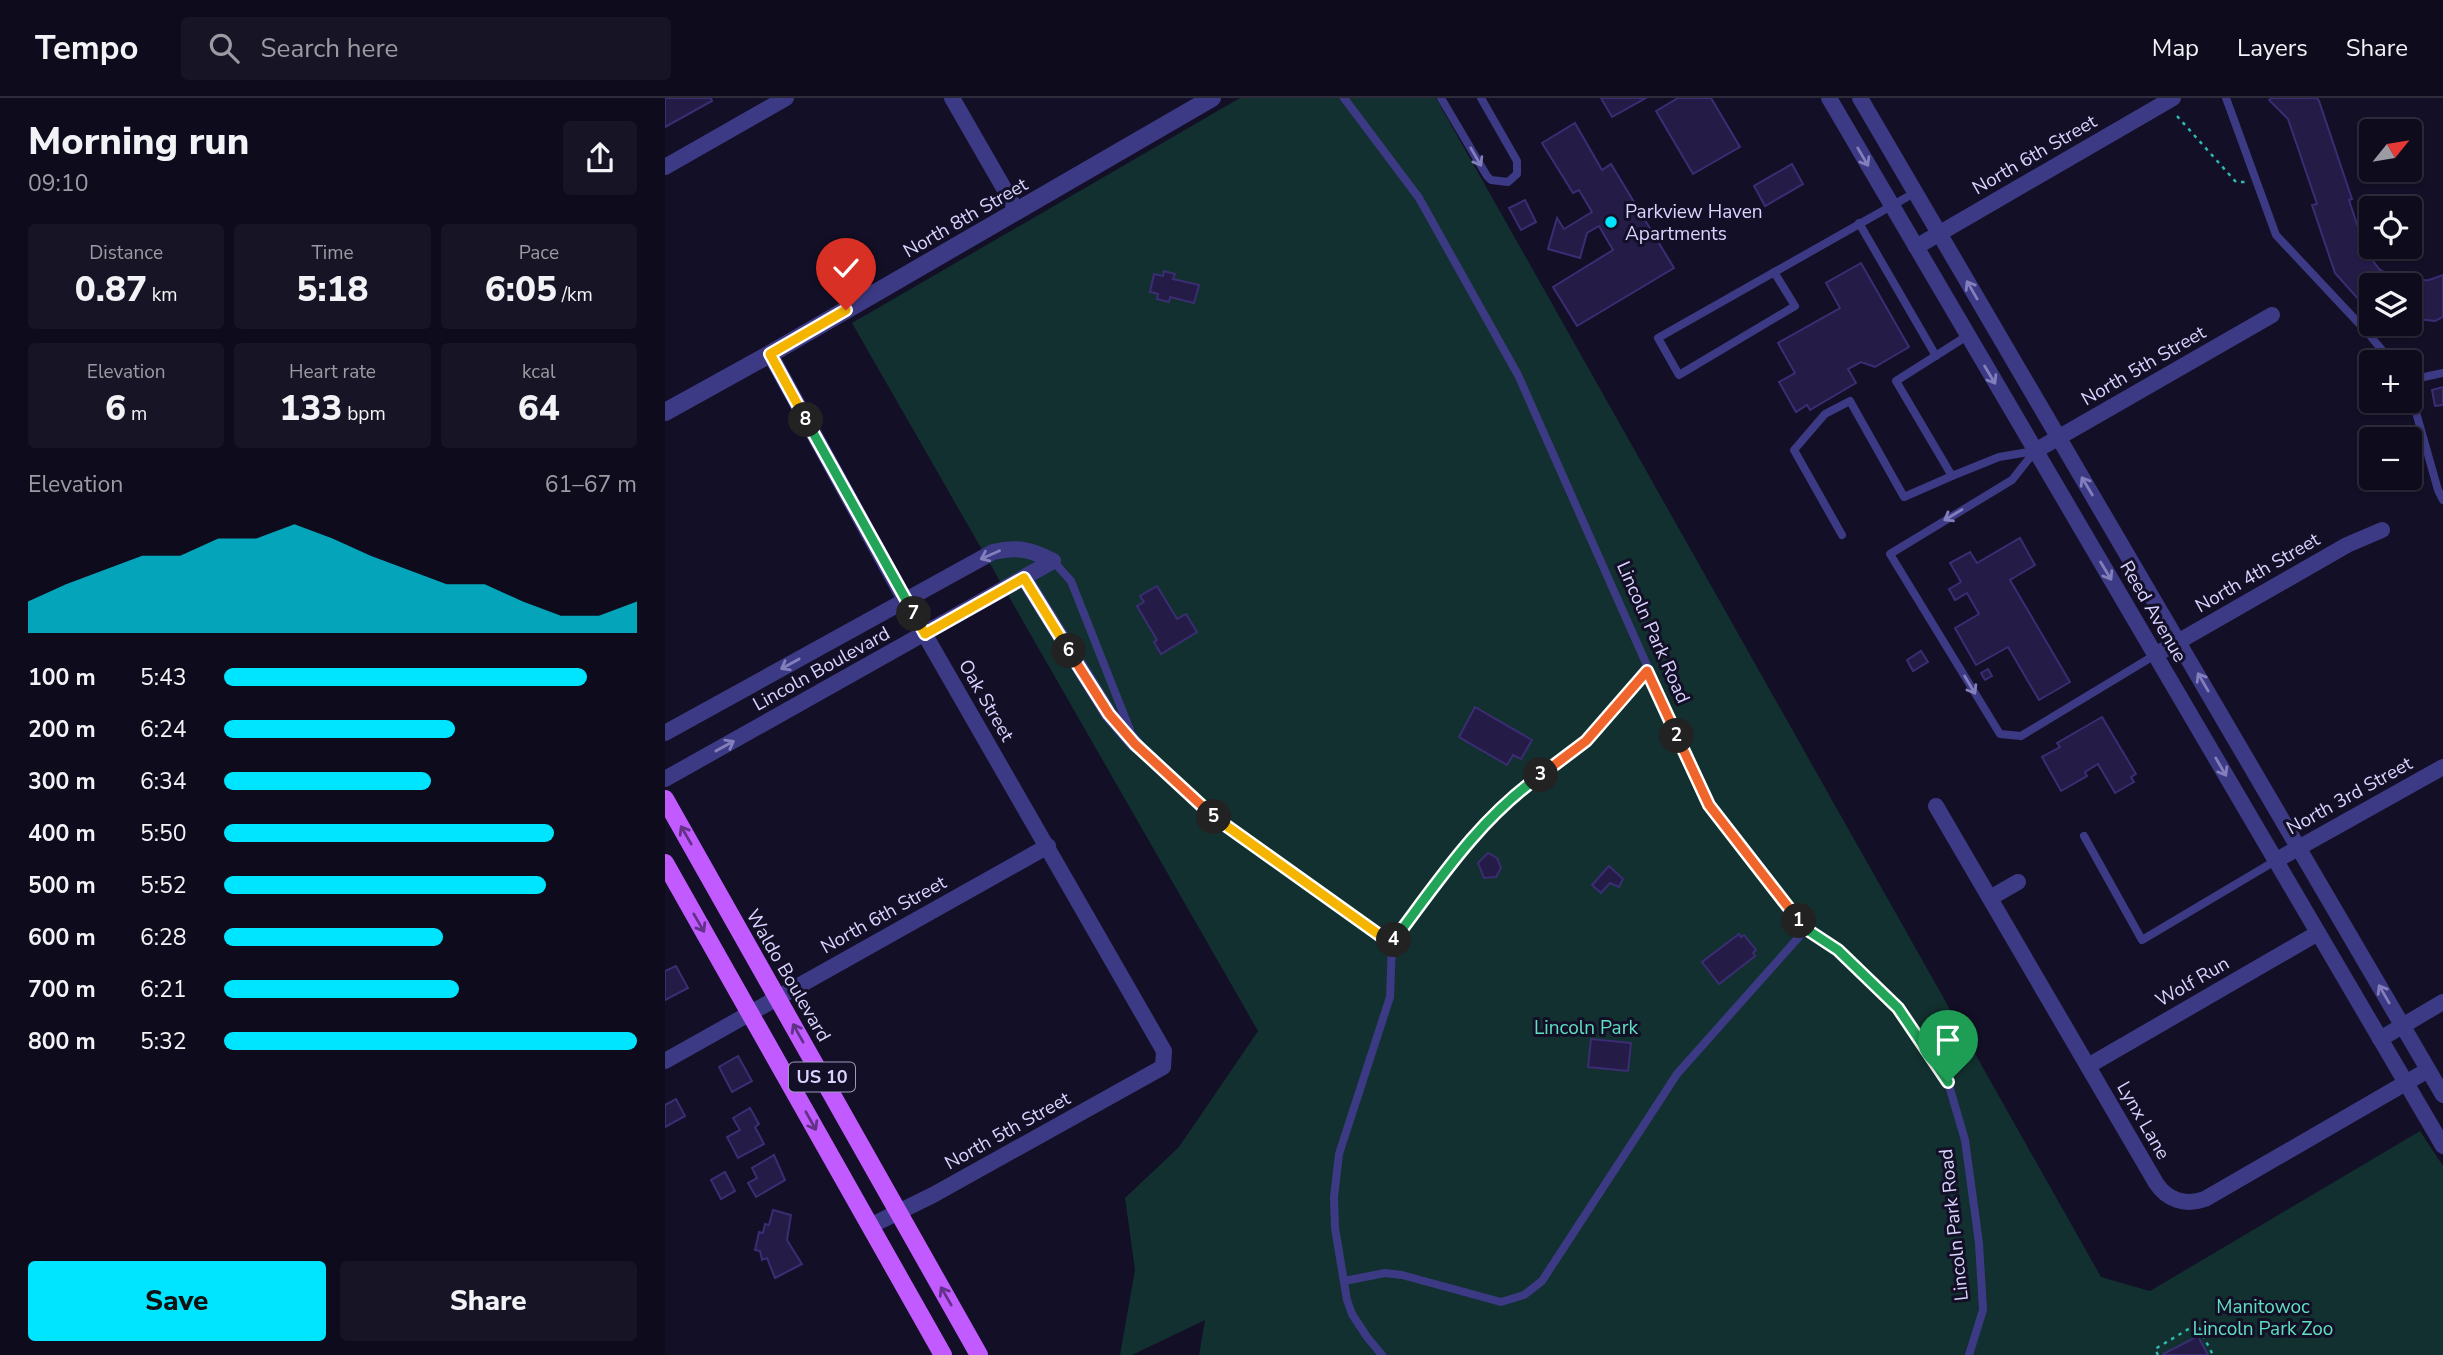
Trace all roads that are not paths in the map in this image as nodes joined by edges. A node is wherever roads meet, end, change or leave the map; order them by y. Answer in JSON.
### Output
{"nodes":[{"id":1,"x":952,"y":98,"type":"edge"},
{"id":2,"x":1212,"y":98,"type":"edge"},
{"id":3,"x":1344,"y":98,"type":"edge"},
{"id":4,"x":1441,"y":98,"type":"edge"},
{"id":5,"x":1481,"y":98,"type":"edge"},
{"id":6,"x":1829,"y":98,"type":"edge"},
{"id":7,"x":1860,"y":98,"type":"edge"},
{"id":8,"x":2173,"y":98,"type":"edge"},
{"id":9,"x":2226,"y":98,"type":"edge"},
{"id":10,"x":783,"y":99,"type":"edge"},
{"id":11,"x":665,"y":167,"type":"edge"},
{"id":12,"x":1916,"y":192,"type":"junction"},
{"id":13,"x":1891,"y":205,"type":"junction"},
{"id":14,"x":1017,"y":211,"type":"junction"},
{"id":15,"x":1859,"y":223,"type":"junction"},
{"id":16,"x":1940,"y":233,"type":"junction"},
{"id":17,"x":1916,"y":247,"type":"junction"},
{"id":18,"x":1774,"y":272,"type":"junction"},
{"id":19,"x":2272,"y":315,"type":"dead end"},
{"id":20,"x":1967,"y":337,"type":"junction"},
{"id":21,"x":2382,"y":350,"type":"edge"},
{"id":22,"x":770,"y":354,"type":"junction"},
{"id":23,"x":1936,"y":356,"type":"junction"},
{"id":24,"x":2443,"y":373,"type":"edge"},
{"id":25,"x":2422,"y":377,"type":"edge"},
{"id":26,"x":665,"y":412,"type":"edge"},
{"id":27,"x":2416,"y":413,"type":"edge"},
{"id":28,"x":2059,"y":438,"type":"junction"},
{"id":29,"x":2035,"y":452,"type":"junction"},
{"id":30,"x":1952,"y":476,"type":"junction"},
{"id":31,"x":2443,"y":500,"type":"edge"},
{"id":32,"x":2382,"y":530,"type":"dead end"},
{"id":33,"x":1842,"y":535,"type":"dead end"},
{"id":34,"x":1053,"y":561,"type":"junction"},
{"id":35,"x":1024,"y":578,"type":"junction"},
{"id":36,"x":905,"y":600,"type":"junction"},
{"id":37,"x":925,"y":634,"type":"junction"},
{"id":38,"x":2179,"y":641,"type":"junction"},
{"id":39,"x":2155,"y":655,"type":"junction"},
{"id":40,"x":1647,"y":671,"type":"junction"},
{"id":41,"x":665,"y":733,"type":"edge"},
{"id":42,"x":1135,"y":744,"type":"junction"},
{"id":43,"x":2443,"y":767,"type":"edge"},
{"id":44,"x":665,"y":779,"type":"edge"},
{"id":45,"x":665,"y":799,"type":"edge"},
{"id":46,"x":1936,"y":806,"type":"dead end"},
{"id":47,"x":2084,"y":836,"type":"dead end"},
{"id":48,"x":1048,"y":846,"type":"junction"},
{"id":49,"x":2299,"y":847,"type":"junction"},
{"id":50,"x":2275,"y":861,"type":"junction"},
{"id":51,"x":665,"y":863,"type":"edge"},
{"id":52,"x":2018,"y":882,"type":"dead end"},
{"id":53,"x":1990,"y":898,"type":"junction"},
{"id":54,"x":1806,"y":929,"type":"junction"},
{"id":55,"x":2318,"y":933,"type":"junction"},
{"id":56,"x":1392,"y":944,"type":"junction"},
{"id":57,"x":778,"y":997,"type":"junction"},
{"id":58,"x":2443,"y":1002,"type":"edge"},
{"id":59,"x":750,"y":1013,"type":"junction"},
{"id":60,"x":2403,"y":1025,"type":"junction"},
{"id":61,"x":2379,"y":1039,"type":"junction"},
{"id":62,"x":665,"y":1061,"type":"edge"},
{"id":63,"x":2088,"y":1066,"type":"junction"},
{"id":64,"x":1163,"y":1067,"type":"joint"},
{"id":65,"x":2428,"y":1070,"type":"junction"},
{"id":66,"x":2405,"y":1083,"type":"junction"},
{"id":67,"x":2443,"y":1095,"type":"edge"},
{"id":68,"x":2443,"y":1146,"type":"edge"},
{"id":69,"x":899,"y":1212,"type":"junction"},
{"id":70,"x":870,"y":1226,"type":"junction"},
{"id":71,"x":1344,"y":1281,"type":"junction"},
{"id":72,"x":943,"y":1355,"type":"edge"},
{"id":73,"x":979,"y":1355,"type":"edge"},
{"id":74,"x":1382,"y":1355,"type":"edge"},
{"id":75,"x":1969,"y":1355,"type":"edge"}],
"edges":[{"from":1,"to":14,"type":"street"},
{"from":2,"to":14,"type":"street","name":"North 8th Street"},
{"from":3,"to":40,"type":"lane","name":"Lincoln Park Road"},
{"from":4,"to":5,"type":"lane","one_way":true},
{"from":6,"to":13,"type":"street","name":"Reed Avenue","one_way":true},
{"from":7,"to":12,"type":"street","name":"Reed Avenue"},
{"from":8,"to":16,"type":"street","name":"North 6th Street"},
{"from":9,"to":21,"type":"lane"},
{"from":10,"to":11,"type":"street"},
{"from":12,"to":13,"type":"lane"},
{"from":12,"to":16,"type":"street","name":"Reed Avenue"},
{"from":13,"to":15,"type":"lane"},
{"from":13,"to":17,"type":"street","name":"Reed Avenue"},
{"from":14,"to":22,"type":"street","name":"North 8th Street"},
{"from":15,"to":18,"type":"lane"},
{"from":15,"to":23,"type":"lane"},
{"from":16,"to":17,"type":"street","name":"North 6th Street"},
{"from":28,"to":16,"type":"street","name":"Reed Avenue","one_way":true},
{"from":17,"to":20,"type":"street","name":"Reed Avenue"},
{"from":18,"to":18,"type":"lane"},
{"from":19,"to":28,"type":"street","name":"North 5th Street"},
{"from":20,"to":23,"type":"lane"},
{"from":20,"to":29,"type":"street","name":"Reed Avenue","one_way":true},
{"from":22,"to":26,"type":"street","name":"North 8th Street"},
{"from":22,"to":36,"type":"street","name":"Oak Street"},
{"from":23,"to":30,"type":"lane"},
{"from":24,"to":25,"type":"lane"},
{"from":27,"to":31,"type":"lane"},
{"from":28,"to":29,"type":"street","name":"North 5th Street"},
{"from":38,"to":28,"type":"street","name":"Reed Avenue","one_way":true},
{"from":29,"to":30,"type":"lane"},
{"from":29,"to":39,"type":"street","name":"Reed Avenue","one_way":true},
{"from":29,"to":39,"type":"lane","one_way":true},
{"from":30,"to":33,"type":"lane"},
{"from":32,"to":38,"type":"street","name":"North 4th Street"},
{"from":34,"to":35,"type":"street","name":"Lincoln Boulevard"},
{"from":34,"to":36,"type":"street","name":"Lincoln Boulevard","one_way":true},
{"from":34,"to":42,"type":"lane"},
{"from":35,"to":37,"type":"street","name":"Lincoln Boulevard"},
{"from":35,"to":42,"type":"street"},
{"from":36,"to":37,"type":"street","name":"Oak Street"},
{"from":36,"to":41,"type":"street","name":"Lincoln Boulevard","one_way":true},
{"from":44,"to":37,"type":"street","name":"Lincoln Boulevard","one_way":true},
{"from":37,"to":48,"type":"street","name":"Oak Street"},
{"from":38,"to":39,"type":"street","name":"North 4th Street"},
{"from":49,"to":38,"type":"street","name":"Reed Avenue","one_way":true},
{"from":39,"to":50,"type":"street","name":"Reed Avenue","one_way":true},
{"from":40,"to":54,"type":"lane","name":"Lincoln Park Road"},
{"from":40,"to":56,"type":"lane"},
{"from":42,"to":56,"type":"lane"},
{"from":43,"to":49,"type":"street","name":"North 3rd Street"},
{"from":57,"to":45,"type":"main road","name":"Waldo Boulevard","number":"US 10","one_way":true},
{"from":46,"to":53,"type":"street","name":"Lynx Lane"},
{"from":47,"to":50,"type":"lane"},
{"from":48,"to":57,"type":"street","name":"North 6th Street"},
{"from":48,"to":64,"type":"street","name":"Oak Street"},
{"from":49,"to":50,"type":"street","name":"North 3rd Street"},
{"from":60,"to":49,"type":"street","name":"Reed Avenue","one_way":true},
{"from":50,"to":55,"type":"street","name":"Reed Avenue"},
{"from":51,"to":59,"type":"main road","number":"US 10","one_way":true},
{"from":52,"to":53,"type":"street"},
{"from":53,"to":63,"type":"street","name":"Lynx Lane"},
{"from":54,"to":71,"type":"lane"},
{"from":54,"to":75,"type":"lane","name":"Lincoln Park Road"},
{"from":55,"to":61,"type":"street","name":"Reed Avenue"},
{"from":55,"to":63,"type":"street","name":"Wolf Run"},
{"from":56,"to":71,"type":"lane"},
{"from":57,"to":59,"type":"street","name":"North 6th Street"},
{"from":69,"to":57,"type":"main road","name":"Waldo Boulevard","number":"US 10","one_way":true},
{"from":58,"to":60,"type":"street"},
{"from":59,"to":62,"type":"street","name":"North 6th Street"},
{"from":59,"to":70,"type":"main road","number":"US 10","one_way":true},
{"from":60,"to":61,"type":"street"},
{"from":60,"to":65,"type":"street","name":"Reed Avenue"},
{"from":61,"to":66,"type":"street","name":"Reed Avenue"},
{"from":63,"to":66,"type":"street","name":"Lynx Lane"},
{"from":64,"to":69,"type":"street","name":"North 5th Street"},
{"from":65,"to":66,"type":"street","name":"Lynx Lane"},
{"from":65,"to":67,"type":"street","name":"Reed Avenue"},
{"from":66,"to":68,"type":"street","name":"Reed Avenue"},
{"from":69,"to":70,"type":"street","name":"North 5th Street"},
{"from":73,"to":69,"type":"main road","name":"Waldo Boulevard","number":"US 10","one_way":true},
{"from":70,"to":72,"type":"main road","number":"US 10"},
{"from":71,"to":74,"type":"lane"}]}
